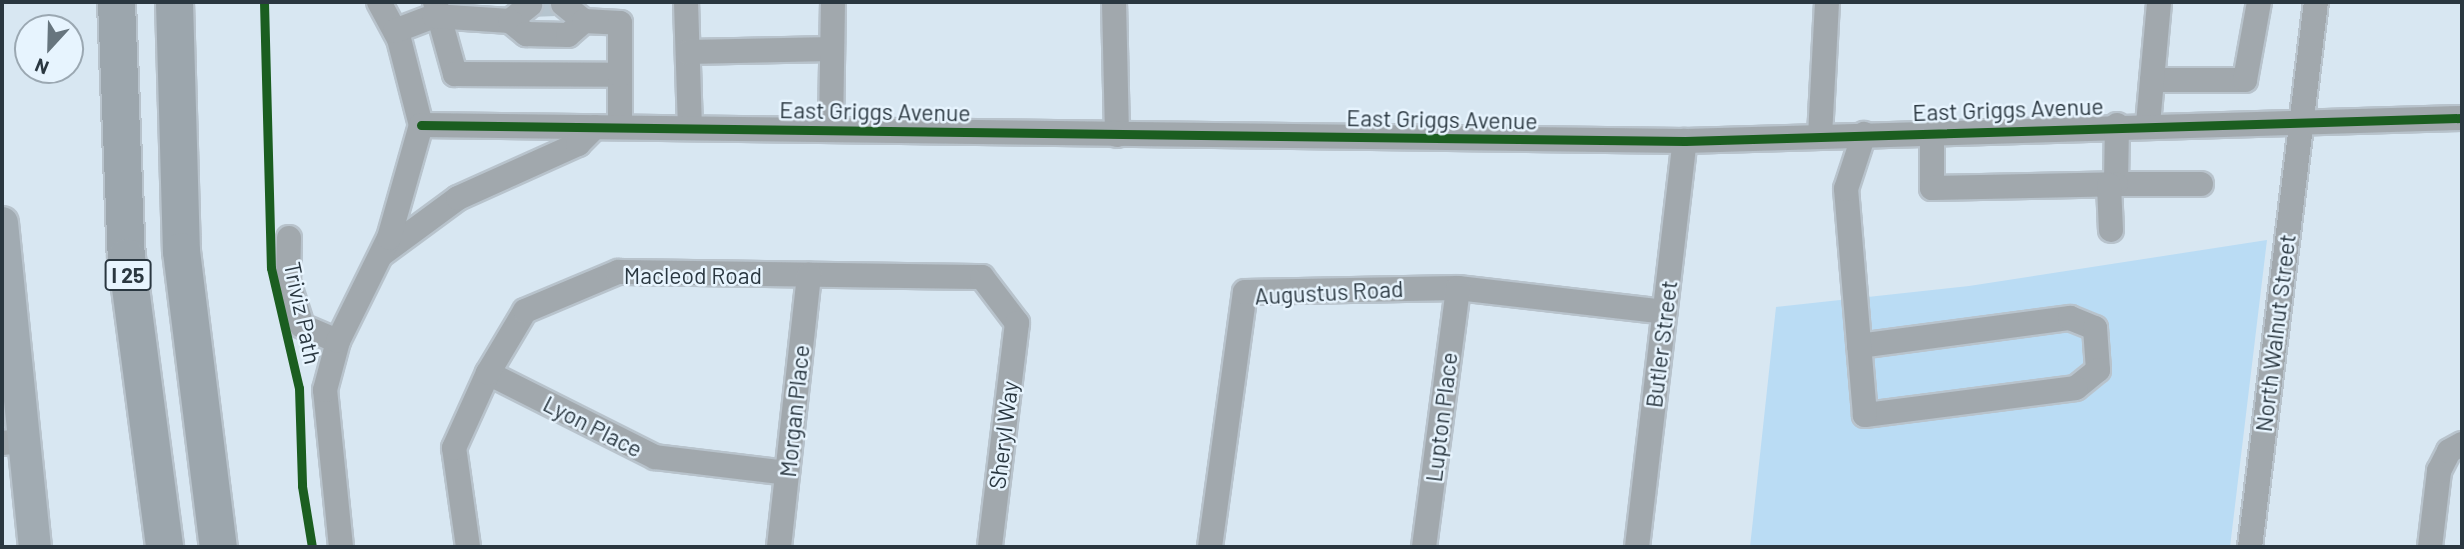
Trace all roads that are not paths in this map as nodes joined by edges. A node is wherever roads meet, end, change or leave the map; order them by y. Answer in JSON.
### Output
{"nodes":[{"id":1,"x":175,"y":2,"type":"edge"},
{"id":2,"x":379,"y":2,"type":"edge"},
{"id":3,"x":687,"y":2,"type":"edge"},
{"id":4,"x":833,"y":2,"type":"edge"},
{"id":5,"x":1114,"y":2,"type":"edge"},
{"id":6,"x":1827,"y":2,"type":"edge"},
{"id":7,"x":2159,"y":2,"type":"edge"},
{"id":8,"x":2259,"y":2,"type":"edge"},
{"id":9,"x":2316,"y":2,"type":"edge"},
{"id":10,"x":563,"y":4,"type":"dead end"},
{"id":11,"x":530,"y":5,"type":"dead end"},
{"id":12,"x":115,"y":7,"type":"edge"},
{"id":13,"x":435,"y":9,"type":"edge"},
{"id":14,"x":510,"y":21,"type":"junction"},
{"id":15,"x":584,"y":21,"type":"junction"},
{"id":16,"x":395,"y":31,"type":"junction"},
{"id":17,"x":832,"y":49,"type":"junction"},
{"id":18,"x":688,"y":52,"type":"junction"},
{"id":19,"x":620,"y":75,"type":"junction"},
{"id":20,"x":2152,"y":80,"type":"junction"},
{"id":21,"x":2301,"y":118,"type":"junction"},
{"id":22,"x":2462,"y":118,"type":"edge"},
{"id":23,"x":2148,"y":124,"type":"junction"},
{"id":24,"x":421,"y":125,"type":"junction"},
{"id":25,"x":2117,"y":125,"type":"junction"},
{"id":26,"x":595,"y":127,"type":"junction"},
{"id":27,"x":620,"y":127,"type":"junction"},
{"id":28,"x":690,"y":127,"type":"junction"},
{"id":29,"x":831,"y":129,"type":"junction"},
{"id":30,"x":1932,"y":131,"type":"junction"},
{"id":31,"x":1864,"y":134,"type":"junction"},
{"id":32,"x":1117,"y":135,"type":"junction"},
{"id":33,"x":1820,"y":136,"type":"junction"},
{"id":34,"x":1685,"y":141,"type":"junction"},
{"id":35,"x":2201,"y":184,"type":"dead end"},
{"id":36,"x":2112,"y":185,"type":"junction"},
{"id":37,"x":2,"y":223,"type":"edge"},
{"id":38,"x":2111,"y":230,"type":"dead end"},
{"id":39,"x":289,"y":238,"type":"dead end"},
{"id":40,"x":382,"y":254,"type":"junction"},
{"id":41,"x":809,"y":275,"type":"junction"},
{"id":42,"x":1458,"y":288,"type":"junction"},
{"id":43,"x":1665,"y":312,"type":"junction"},
{"id":44,"x":1017,"y":323,"type":"joint"},
{"id":45,"x":338,"y":341,"type":"junction"},
{"id":46,"x":1860,"y":346,"type":"junction"},
{"id":47,"x":488,"y":373,"type":"junction"},
{"id":48,"x":11,"y":442,"type":"edge"},
{"id":49,"x":2462,"y":444,"type":"edge"},
{"id":50,"x":788,"y":473,"type":"junction"},
{"id":51,"x":35,"y":547,"type":"edge"},
{"id":52,"x":164,"y":547,"type":"edge"},
{"id":53,"x":218,"y":547,"type":"edge"},
{"id":54,"x":341,"y":547,"type":"edge"},
{"id":55,"x":468,"y":547,"type":"edge"},
{"id":56,"x":779,"y":547,"type":"edge"},
{"id":57,"x":990,"y":547,"type":"edge"},
{"id":58,"x":1210,"y":547,"type":"edge"},
{"id":59,"x":1424,"y":547,"type":"edge"},
{"id":60,"x":1637,"y":547,"type":"edge"},
{"id":61,"x":2250,"y":547,"type":"edge"},
{"id":62,"x":2430,"y":547,"type":"edge"}],
"edges":[{"from":1,"to":53,"type":"highway","number":"I 25"},
{"from":2,"to":16,"type":"street"},
{"from":3,"to":18,"type":"street"},
{"from":4,"to":17,"type":"street"},
{"from":5,"to":32,"type":"street"},
{"from":6,"to":33,"type":"street"},
{"from":7,"to":20,"type":"street"},
{"from":8,"to":20,"type":"street"},
{"from":9,"to":21,"type":"street","name":"North Walnut Street"},
{"from":10,"to":15,"type":"street"},
{"from":11,"to":14,"type":"street"},
{"from":12,"to":52,"type":"highway","number":"I 25"},
{"from":13,"to":14,"type":"street"},
{"from":13,"to":16,"type":"street"},
{"from":13,"to":19,"type":"street"},
{"from":14,"to":15,"type":"street"},
{"from":15,"to":19,"type":"street"},
{"from":16,"to":24,"type":"street"},
{"from":17,"to":18,"type":"street"},
{"from":17,"to":29,"type":"street"},
{"from":18,"to":28,"type":"street"},
{"from":19,"to":27,"type":"street"},
{"from":20,"to":23,"type":"street"},
{"from":21,"to":22,"type":"street","name":"East Griggs Avenue"},
{"from":21,"to":23,"type":"street","name":"East Griggs Avenue"},
{"from":21,"to":61,"type":"street","name":"North Walnut Street"},
{"from":23,"to":25,"type":"street","name":"East Griggs Avenue"},
{"from":24,"to":26,"type":"street","name":"East Griggs Avenue"},
{"from":24,"to":40,"type":"street"},
{"from":25,"to":30,"type":"street","name":"East Griggs Avenue"},
{"from":25,"to":36,"type":"street"},
{"from":26,"to":27,"type":"street","name":"East Griggs Avenue"},
{"from":26,"to":40,"type":"street"},
{"from":27,"to":28,"type":"street","name":"East Griggs Avenue"},
{"from":28,"to":29,"type":"street","name":"East Griggs Avenue"},
{"from":29,"to":32,"type":"street","name":"East Griggs Avenue"},
{"from":30,"to":31,"type":"street","name":"East Griggs Avenue"},
{"from":30,"to":36,"type":"street"},
{"from":31,"to":33,"type":"street","name":"East Griggs Avenue"},
{"from":31,"to":46,"type":"street"},
{"from":32,"to":34,"type":"street","name":"East Griggs Avenue"},
{"from":33,"to":34,"type":"street","name":"East Griggs Avenue"},
{"from":34,"to":43,"type":"street","name":"Butler Street"},
{"from":35,"to":36,"type":"street"},
{"from":36,"to":38,"type":"street"},
{"from":37,"to":48,"type":"main road"},
{"from":39,"to":45,"type":"street"},
{"from":40,"to":45,"type":"street"},
{"from":41,"to":44,"type":"street","name":"Macleod Road"},
{"from":41,"to":47,"type":"street","name":"Macleod Road"},
{"from":41,"to":50,"type":"street","name":"Morgan Place"},
{"from":42,"to":43,"type":"street","name":"Augustus Road"},
{"from":42,"to":58,"type":"street","name":"Augustus Road"},
{"from":42,"to":59,"type":"street","name":"Lupton Place"},
{"from":43,"to":60,"type":"street","name":"Butler Street"},
{"from":44,"to":57,"type":"street","name":"Sheryl Way"},
{"from":45,"to":54,"type":"street"},
{"from":46,"to":46,"type":"street"},
{"from":47,"to":50,"type":"street","name":"Lyon Place"},
{"from":47,"to":55,"type":"street","name":"Macleod Road"},
{"from":48,"to":51,"type":"main road"},
{"from":49,"to":62,"type":"street"},
{"from":50,"to":56,"type":"street","name":"Morgan Place"}]}
